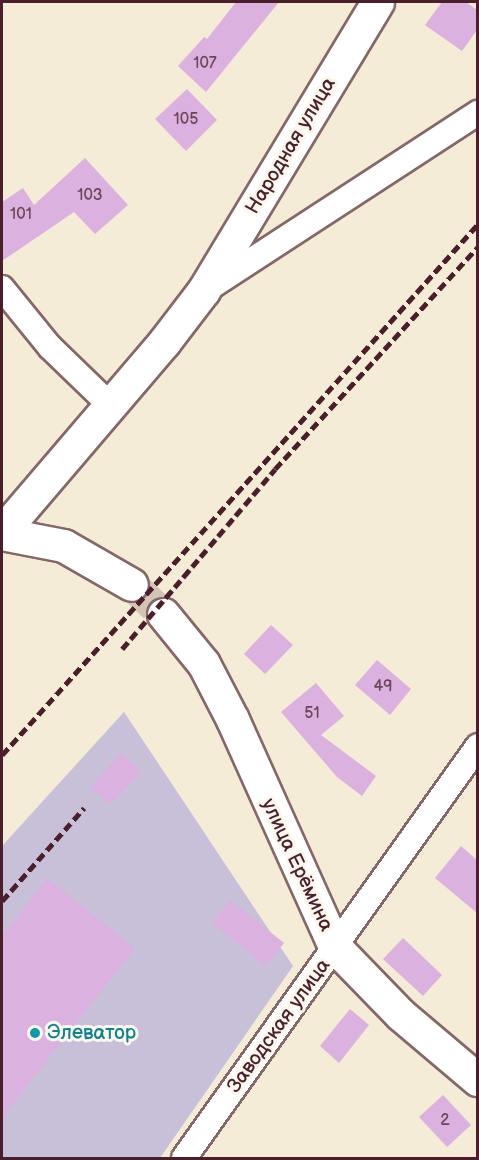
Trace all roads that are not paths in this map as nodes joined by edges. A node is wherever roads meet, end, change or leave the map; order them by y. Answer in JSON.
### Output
{"nodes":[{"id":1,"x":378,"y":2,"type":"edge"},
{"id":2,"x":477,"y":113,"type":"edge"},
{"id":3,"x":2,"y":288,"type":"edge"},
{"id":4,"x":204,"y":291,"type":"junction"},
{"id":5,"x":111,"y":405,"type":"junction"},
{"id":6,"x":2,"y":533,"type":"edge"},
{"id":7,"x":132,"y":585,"type":"tunnel mouth"},
{"id":8,"x":164,"y":615,"type":"tunnel mouth"},
{"id":9,"x":477,"y":746,"type":"edge"},
{"id":10,"x":335,"y":947,"type":"junction"},
{"id":11,"x":477,"y":1080,"type":"edge"},
{"id":12,"x":184,"y":1158,"type":"edge"}],
"edges":[{"from":1,"to":4,"type":"street","name":"Народная улица"},
{"from":2,"to":4,"type":"street","name":"Народная улица"},
{"from":3,"to":5,"type":"street"},
{"from":4,"to":5,"type":"street","name":"Народная улица"},
{"from":5,"to":6,"type":"street","name":"Народная улица"},
{"from":6,"to":7,"type":"street"},
{"from":8,"to":10,"type":"street","name":"улица Ерёмина"},
{"from":9,"to":10,"type":"street","name":"Заводская улица"},
{"from":10,"to":11,"type":"street","name":"улица Ерёмина"},
{"from":10,"to":12,"type":"street","name":"Заводская улица"}]}
